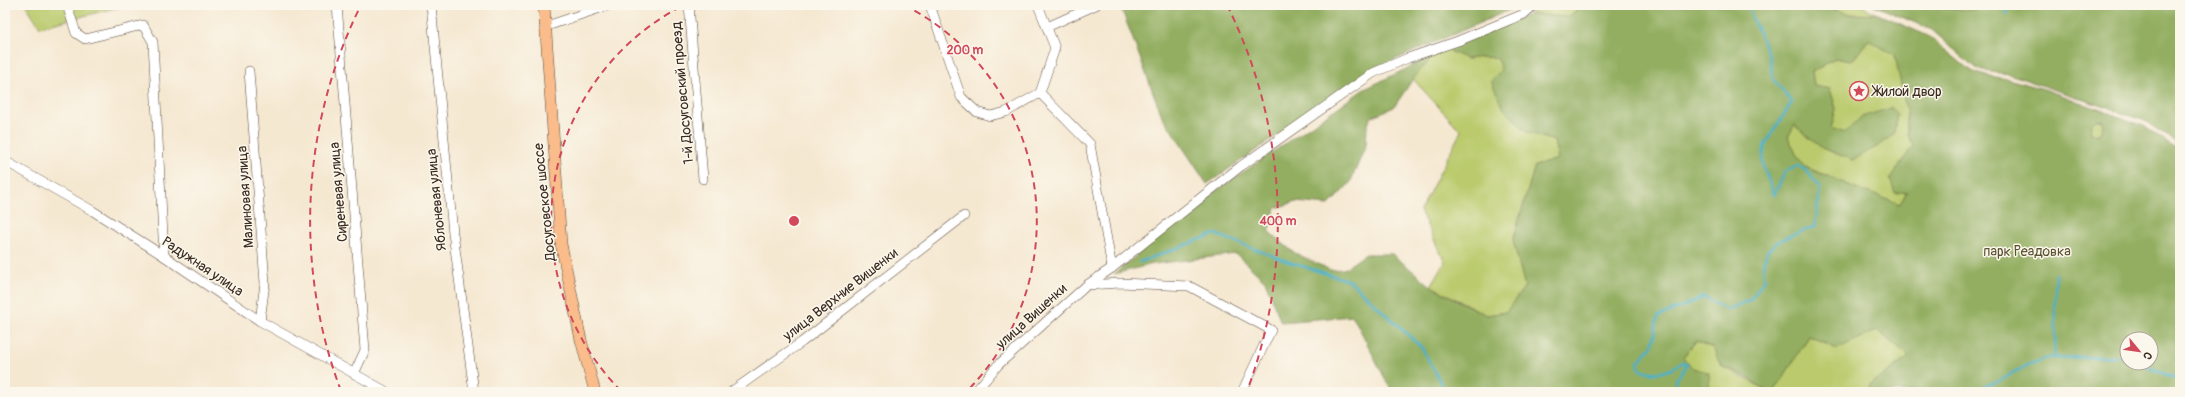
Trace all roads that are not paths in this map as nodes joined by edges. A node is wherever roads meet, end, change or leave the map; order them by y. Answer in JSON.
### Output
{"nodes":[{"id":1,"x":67,"y":5,"type":"edge"},
{"id":2,"x":337,"y":5,"type":"edge"},
{"id":3,"x":431,"y":5,"type":"edge"},
{"id":4,"x":544,"y":5,"type":"edge"},
{"id":5,"x":609,"y":5,"type":"edge"},
{"id":6,"x":689,"y":5,"type":"edge"},
{"id":7,"x":930,"y":5,"type":"edge"},
{"id":8,"x":1038,"y":5,"type":"edge"},
{"id":9,"x":1096,"y":5,"type":"edge"},
{"id":10,"x":1534,"y":5,"type":"edge"},
{"id":11,"x":544,"y":27,"type":"junction"},
{"id":12,"x":1047,"y":27,"type":"junction"},
{"id":13,"x":250,"y":71,"type":"dead end"},
{"id":14,"x":1040,"y":93,"type":"junction"},
{"id":15,"x":5,"y":161,"type":"edge"},
{"id":16,"x":703,"y":179,"type":"dead end"},
{"id":17,"x":964,"y":216,"type":"dead end"},
{"id":18,"x":164,"y":256,"type":"junction"},
{"id":19,"x":1112,"y":268,"type":"junction"},
{"id":20,"x":1087,"y":285,"type":"junction"},
{"id":21,"x":260,"y":321,"type":"junction"},
{"id":22,"x":354,"y":374,"type":"junction"},
{"id":23,"x":387,"y":392,"type":"edge"},
{"id":24,"x":474,"y":392,"type":"edge"},
{"id":25,"x":595,"y":392,"type":"edge"},
{"id":26,"x":732,"y":392,"type":"edge"},
{"id":27,"x":976,"y":392,"type":"edge"},
{"id":28,"x":1242,"y":392,"type":"edge"}],
"edges":[{"from":1,"to":18,"type":"street"},
{"from":2,"to":22,"type":"street","name":"Сиреневая улица"},
{"from":3,"to":24,"type":"street","name":"Яблоневая улица"},
{"from":4,"to":11,"type":"main road","name":"Досуговское шоссе"},
{"from":5,"to":11,"type":"street"},
{"from":6,"to":16,"type":"street","name":"1-й Досуговский проезд"},
{"from":7,"to":14,"type":"street"},
{"from":8,"to":12,"type":"street"},
{"from":9,"to":12,"type":"street"},
{"from":10,"to":19,"type":"street","name":"улица Вишенки"},
{"from":11,"to":25,"type":"main road","name":"Досуговское шоссе"},
{"from":12,"to":14,"type":"street"},
{"from":13,"to":21,"type":"street","name":"Малиновая улица"},
{"from":14,"to":19,"type":"street"},
{"from":15,"to":18,"type":"street","name":"Радужная улица"},
{"from":17,"to":26,"type":"street","name":"улица Верхние Вишенки"},
{"from":18,"to":21,"type":"street","name":"Радужная улица"},
{"from":19,"to":20,"type":"street","name":"улица Вишенки"},
{"from":20,"to":27,"type":"street","name":"улица Вишенки"},
{"from":20,"to":28,"type":"street"},
{"from":21,"to":22,"type":"street","name":"Радужная улица"},
{"from":22,"to":23,"type":"street","name":"Радужная улица"}]}
